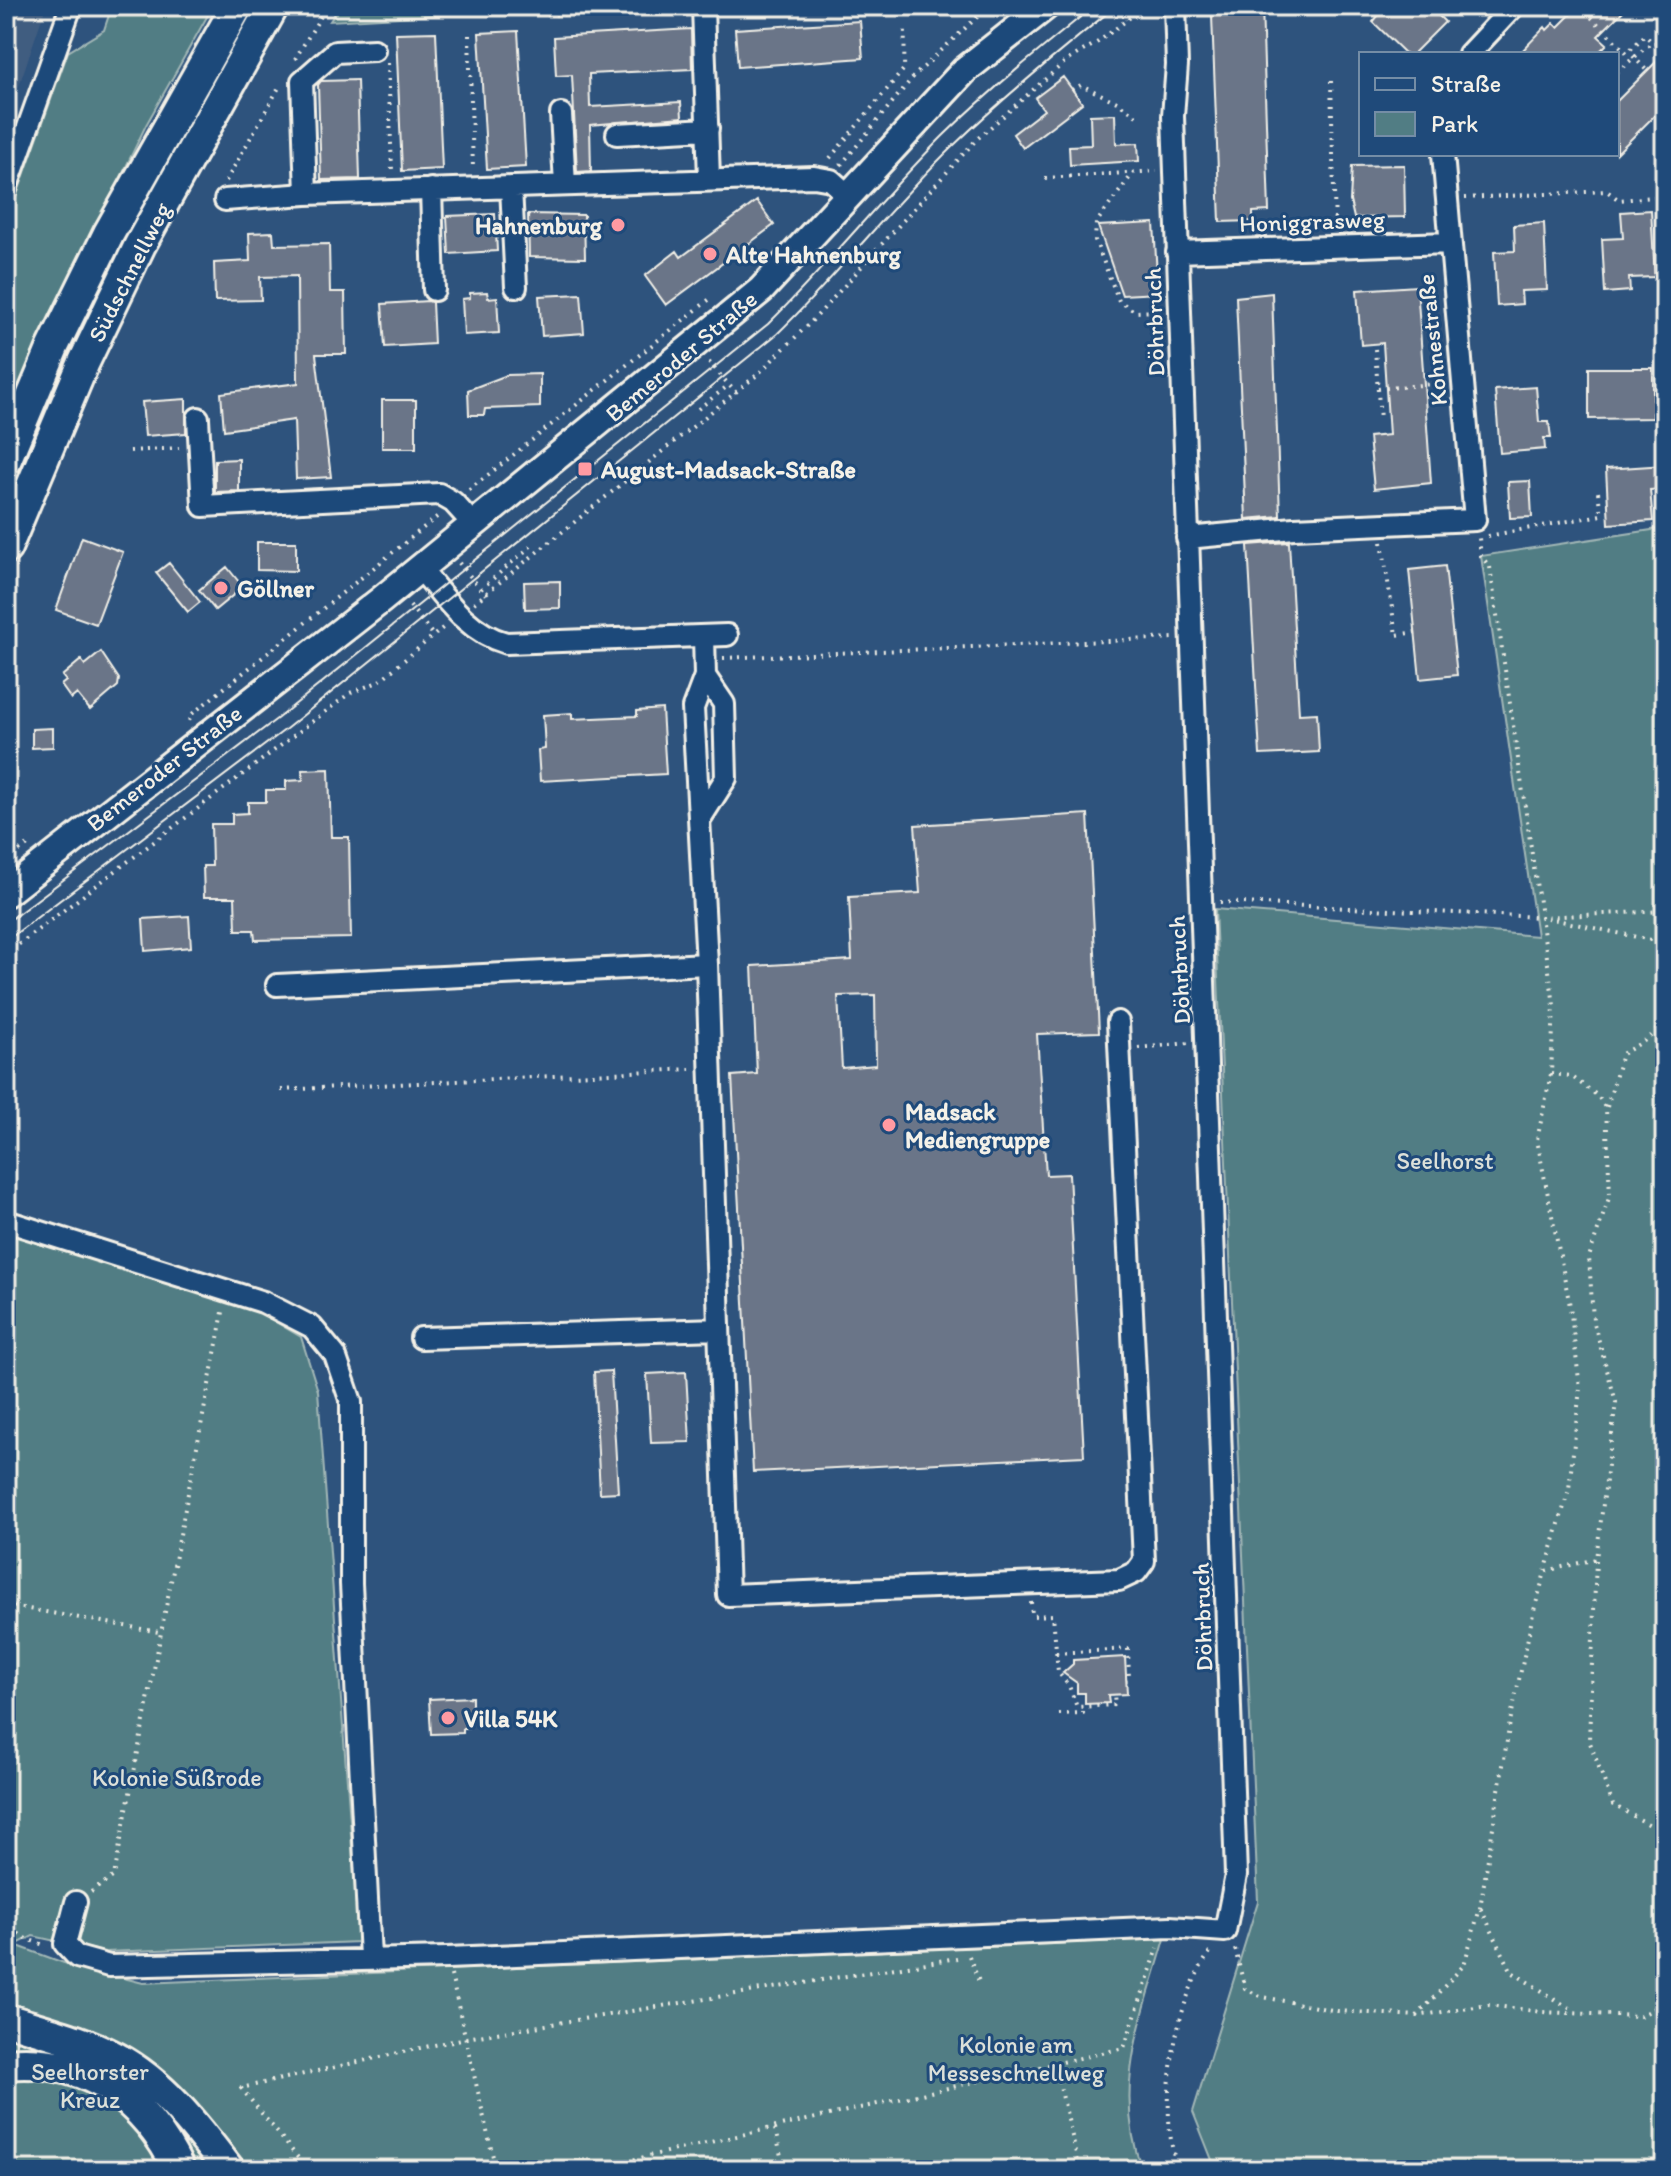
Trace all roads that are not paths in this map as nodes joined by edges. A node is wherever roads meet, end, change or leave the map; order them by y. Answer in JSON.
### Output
{"nodes":[{"id":1,"x":71,"y":6,"type":"edge"},
{"id":2,"x":237,"y":6,"type":"edge"},
{"id":3,"x":273,"y":6,"type":"edge"},
{"id":4,"x":1046,"y":6,"type":"edge"},
{"id":5,"x":1514,"y":6,"type":"edge"},
{"id":6,"x":703,"y":7,"type":"edge"},
{"id":7,"x":1176,"y":7,"type":"edge"},
{"id":8,"x":374,"y":50,"type":"road end"},
{"id":9,"x":1471,"y":52,"type":"edge"},
{"id":10,"x":561,"y":114,"type":"dead end"},
{"id":11,"x":708,"y":129,"type":"junction"},
{"id":12,"x":617,"y":134,"type":"dead end"},
{"id":13,"x":1443,"y":156,"type":"edge"},
{"id":14,"x":709,"y":179,"type":"junction"},
{"id":15,"x":831,"y":184,"type":"junction"},
{"id":16,"x":565,"y":185,"type":"junction"},
{"id":17,"x":511,"y":187,"type":"junction"},
{"id":18,"x":6,"y":189,"type":"edge"},
{"id":19,"x":431,"y":189,"type":"junction"},
{"id":20,"x":306,"y":194,"type":"junction"},
{"id":21,"x":225,"y":200,"type":"road end"},
{"id":22,"x":1449,"y":243,"type":"junction"},
{"id":23,"x":1177,"y":252,"type":"junction"},
{"id":24,"x":516,"y":287,"type":"dead end"},
{"id":25,"x":434,"y":290,"type":"dead end"},
{"id":26,"x":198,"y":418,"type":"dead end"},
{"id":27,"x":6,"y":459,"type":"edge"},
{"id":28,"x":473,"y":524,"type":"junction"},
{"id":29,"x":1187,"y":538,"type":"junction"},
{"id":30,"x":6,"y":548,"type":"edge"},
{"id":31,"x":420,"y":568,"type":"junction"},
{"id":32,"x":727,"y":635,"type":"dead end"},
{"id":33,"x":704,"y":636,"type":"junction"},
{"id":34,"x":705,"y":667,"type":"junction"},
{"id":35,"x":700,"y":819,"type":"junction"},
{"id":36,"x":6,"y":893,"type":"edge"},
{"id":37,"x":707,"y":964,"type":"junction"},
{"id":38,"x":277,"y":985,"type":"dead end"},
{"id":39,"x":1118,"y":1022,"type":"dead end"},
{"id":40,"x":6,"y":1221,"type":"edge"},
{"id":41,"x":719,"y":1329,"type":"junction"},
{"id":42,"x":421,"y":1338,"type":"dead end"},
{"id":43,"x":76,"y":1902,"type":"road end"},
{"id":44,"x":370,"y":1957,"type":"junction"},
{"id":45,"x":6,"y":2019,"type":"edge"},
{"id":46,"x":6,"y":2064,"type":"edge"},
{"id":47,"x":158,"y":2132,"type":"junction"},
{"id":48,"x":228,"y":2169,"type":"edge"},
{"id":49,"x":179,"y":2170,"type":"edge"}],
"edges":[{"from":1,"to":18,"type":"street"},
{"from":2,"to":27,"type":"highway","name":"Südschnellweg"},
{"from":3,"to":30,"type":"highway","name":"Südschnellweg"},
{"from":4,"to":15,"type":"main road","name":"Bemeroder Straße"},
{"from":5,"to":9,"type":"street"},
{"from":6,"to":11,"type":"street"},
{"from":7,"to":23,"type":"street","name":"Döhrbruch"},
{"from":8,"to":20,"type":"street"},
{"from":10,"to":16,"type":"street"},
{"from":11,"to":12,"type":"street"},
{"from":11,"to":14,"type":"street"},
{"from":13,"to":22,"type":"street","name":"Kohnestraße"},
{"from":14,"to":15,"type":"street"},
{"from":14,"to":16,"type":"street"},
{"from":15,"to":28,"type":"main road","name":"Bemeroder Straße"},
{"from":16,"to":17,"type":"street"},
{"from":17,"to":19,"type":"street"},
{"from":17,"to":24,"type":"street"},
{"from":19,"to":20,"type":"street"},
{"from":19,"to":25,"type":"street"},
{"from":20,"to":21,"type":"street"},
{"from":22,"to":23,"type":"street","name":"Honiggrasweg"},
{"from":22,"to":29,"type":"street","name":"Kohnestraße"},
{"from":23,"to":29,"type":"street","name":"Döhrbruch"},
{"from":26,"to":28,"type":"street"},
{"from":28,"to":31,"type":"main road","name":"Bemeroder Straße"},
{"from":29,"to":44,"type":"street","name":"Döhrbruch"},
{"from":31,"to":33,"type":"street"},
{"from":31,"to":36,"type":"main road","name":"Bemeroder Straße"},
{"from":32,"to":33,"type":"street"},
{"from":33,"to":34,"type":"street"},
{"from":34,"to":35,"type":"street"},
{"from":34,"to":35,"type":"street"},
{"from":35,"to":37,"type":"street"},
{"from":37,"to":38,"type":"street"},
{"from":37,"to":41,"type":"street"},
{"from":39,"to":41,"type":"street"},
{"from":40,"to":44,"type":"street"},
{"from":41,"to":42,"type":"street"},
{"from":43,"to":44,"type":"street"},
{"from":45,"to":48,"type":"highway"},
{"from":46,"to":47,"type":"highway"},
{"from":47,"to":48,"type":"highway"},
{"from":47,"to":49,"type":"highway"}]}
